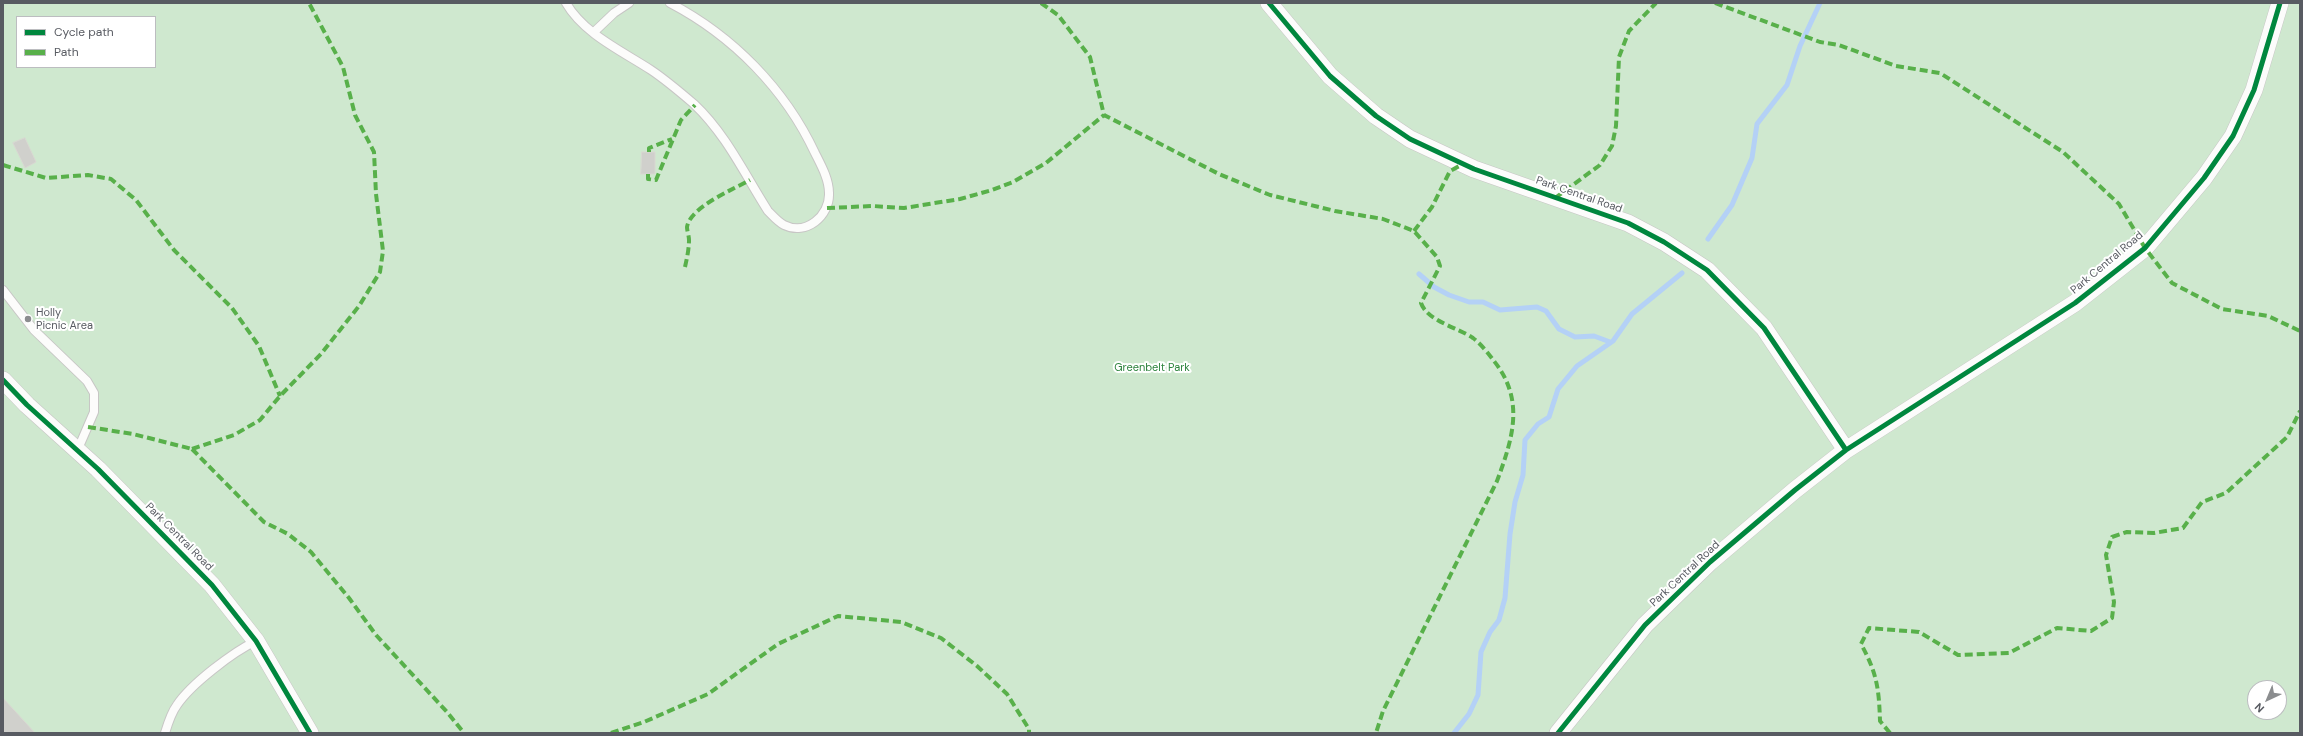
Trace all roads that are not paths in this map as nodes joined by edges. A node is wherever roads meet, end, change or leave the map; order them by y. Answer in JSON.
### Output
{"nodes":[{"id":1,"x":566,"y":3,"type":"edge"},
{"id":2,"x":629,"y":3,"type":"edge"},
{"id":3,"x":670,"y":3,"type":"edge"},
{"id":4,"x":1269,"y":3,"type":"edge"},
{"id":5,"x":2280,"y":3,"type":"edge"},
{"id":6,"x":594,"y":32,"type":"junction"},
{"id":7,"x":3,"y":290,"type":"edge"},
{"id":8,"x":3,"y":380,"type":"edge"},
{"id":9,"x":78,"y":450,"type":"junction"},
{"id":10,"x":1846,"y":450,"type":"junction"},
{"id":11,"x":256,"y":641,"type":"junction"},
{"id":12,"x":164,"y":733,"type":"edge"},
{"id":13,"x":310,"y":733,"type":"edge"},
{"id":14,"x":1558,"y":733,"type":"edge"}],
"edges":[{"from":1,"to":6,"type":"lane"},
{"from":2,"to":6,"type":"lane"},
{"from":3,"to":6,"type":"lane"},
{"from":4,"to":10,"type":"street","name":"Park Central Road"},
{"from":5,"to":10,"type":"street","name":"Park Central Road"},
{"from":7,"to":9,"type":"lane"},
{"from":8,"to":9,"type":"street","name":"Park Central Road"},
{"from":9,"to":11,"type":"street","name":"Park Central Road"},
{"from":10,"to":14,"type":"street","name":"Park Central Road"},
{"from":11,"to":12,"type":"lane"},
{"from":11,"to":13,"type":"street","name":"Park Central Road"}]}
